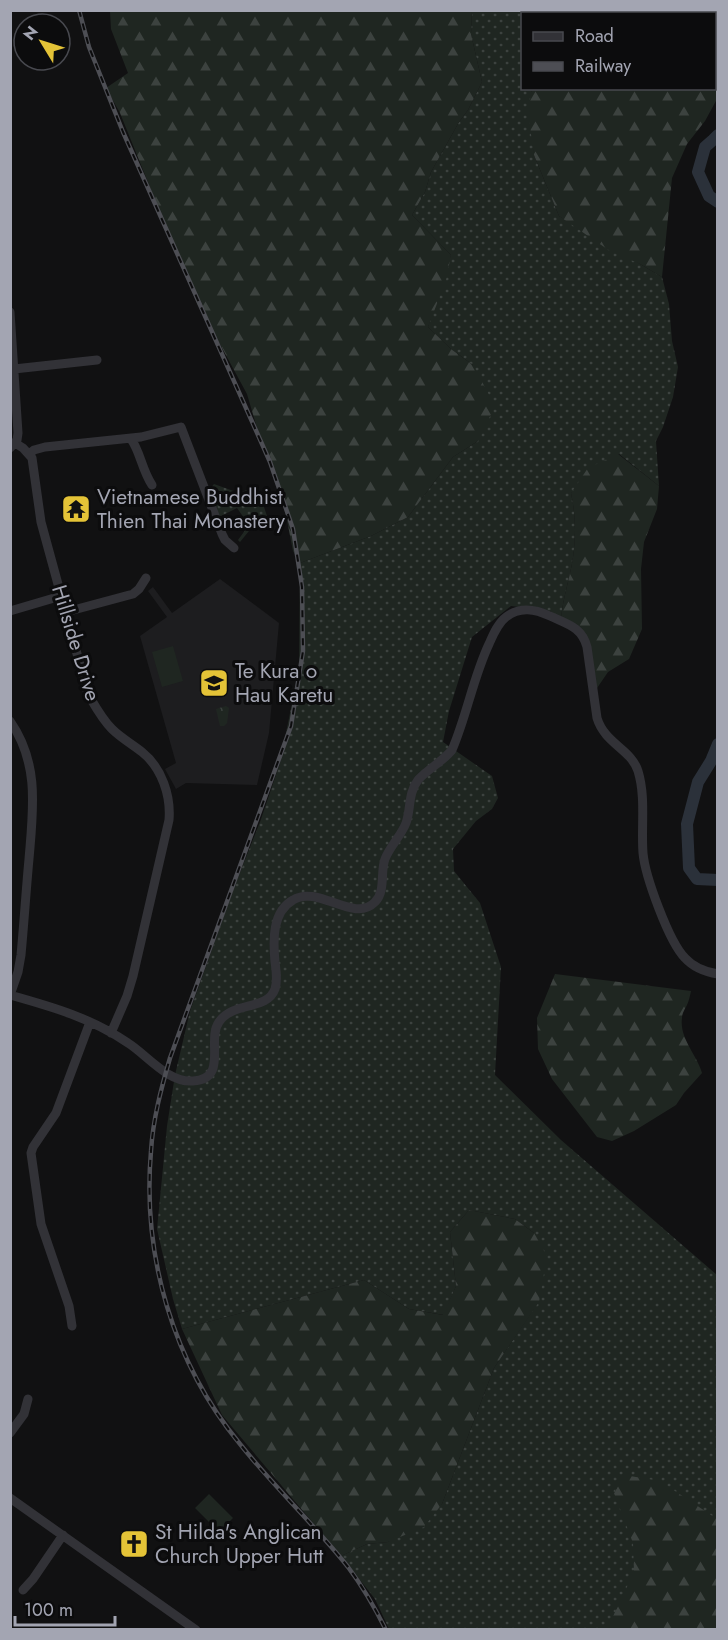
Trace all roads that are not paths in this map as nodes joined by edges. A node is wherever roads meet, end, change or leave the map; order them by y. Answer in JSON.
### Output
{"nodes":[{"id":1,"x":10,"y":312,"type":"edge"},
{"id":2,"x":97,"y":360,"type":"dead end"},
{"id":3,"x":14,"y":369,"type":"junction"},
{"id":4,"x":131,"y":438,"type":"junction"},
{"id":5,"x":13,"y":446,"type":"edge"},
{"id":6,"x":29,"y":454,"type":"junction"},
{"id":7,"x":152,"y":484,"type":"dead end"},
{"id":8,"x":234,"y":548,"type":"dead end"},
{"id":9,"x":146,"y":578,"type":"dead end"},
{"id":10,"x":61,"y":596,"type":"junction"},
{"id":11,"x":10,"y":611,"type":"edge"},
{"id":12,"x":66,"y":612,"type":"junction"},
{"id":13,"x":10,"y":721,"type":"edge"},
{"id":14,"x":717,"y":974,"type":"edge"},
{"id":15,"x":10,"y":995,"type":"edge"},
{"id":16,"x":90,"y":1022,"type":"junction"},
{"id":17,"x":111,"y":1033,"type":"junction"},
{"id":18,"x":72,"y":1326,"type":"dead end"},
{"id":19,"x":28,"y":1399,"type":"dead end"},
{"id":20,"x":10,"y":1433,"type":"edge"},
{"id":21,"x":10,"y":1498,"type":"edge"},
{"id":22,"x":63,"y":1535,"type":"junction"},
{"id":23,"x":23,"y":1590,"type":"dead end"},
{"id":24,"x":196,"y":1629,"type":"edge"}],
"edges":[{"from":1,"to":3,"type":"street"},
{"from":2,"to":3,"type":"street"},
{"from":3,"to":5,"type":"street"},
{"from":4,"to":6,"type":"street"},
{"from":4,"to":7,"type":"street"},
{"from":4,"to":8,"type":"street"},
{"from":5,"to":6,"type":"street"},
{"from":6,"to":10,"type":"street","name":"Hillside Drive"},
{"from":9,"to":12,"type":"street"},
{"from":10,"to":11,"type":"street"},
{"from":10,"to":12,"type":"street","name":"Hillside Drive"},
{"from":12,"to":17,"type":"street","name":"Hillside Drive"},
{"from":13,"to":15,"type":"street"},
{"from":14,"to":17,"type":"street"},
{"from":15,"to":16,"type":"street"},
{"from":16,"to":17,"type":"street"},
{"from":16,"to":18,"type":"street"},
{"from":19,"to":20,"type":"street"},
{"from":21,"to":22,"type":"street"},
{"from":22,"to":23,"type":"street"},
{"from":22,"to":24,"type":"street"}]}
